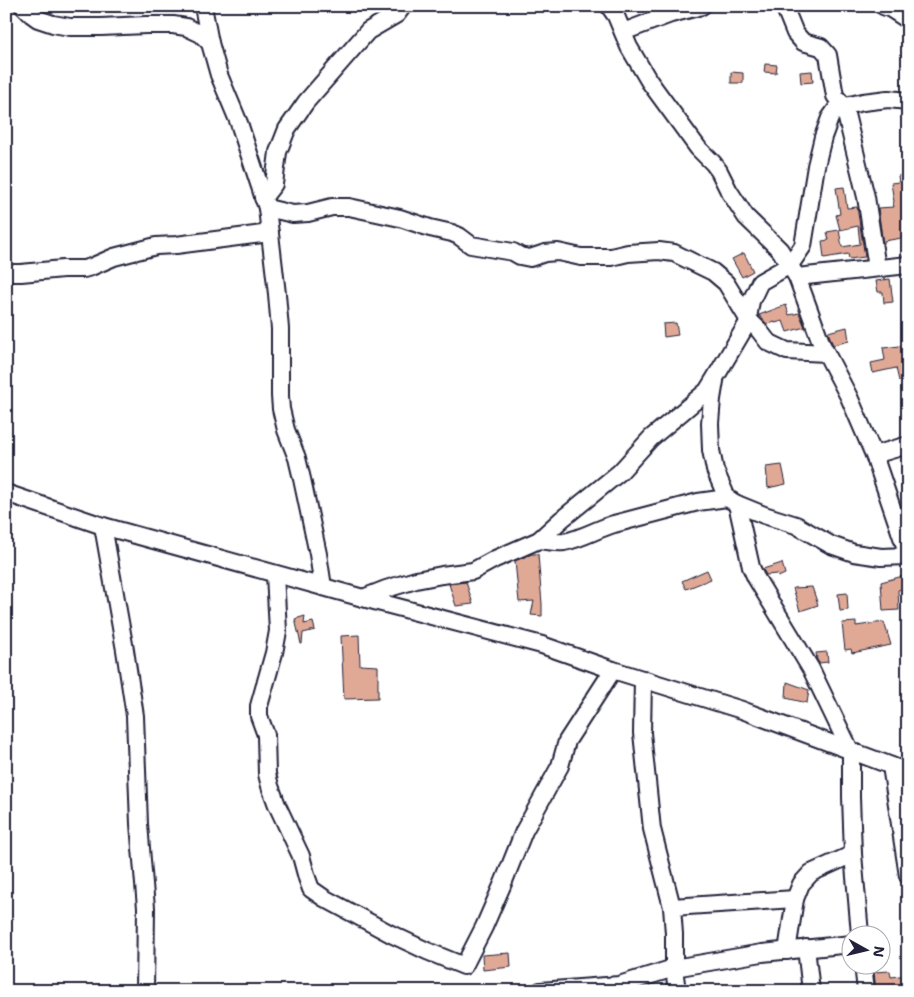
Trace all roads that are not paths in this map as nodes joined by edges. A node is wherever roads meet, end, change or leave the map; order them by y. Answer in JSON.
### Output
{"nodes":[{"id":1,"x":23,"y":6,"type":"edge"},
{"id":2,"x":203,"y":6,"type":"edge"},
{"id":3,"x":403,"y":6,"type":"edge"},
{"id":4,"x":609,"y":6,"type":"edge"},
{"id":5,"x":702,"y":6,"type":"edge"},
{"id":6,"x":784,"y":6,"type":"edge"},
{"id":7,"x":883,"y":6,"type":"edge"},
{"id":8,"x":907,"y":17,"type":"edge"},
{"id":9,"x":623,"y":32,"type":"junction"},
{"id":10,"x":210,"y":43,"type":"junction"},
{"id":11,"x":908,"y":101,"type":"edge"},
{"id":12,"x":844,"y":106,"type":"junction"},
{"id":13,"x":265,"y":203,"type":"junction"},
{"id":14,"x":270,"y":233,"type":"junction"},
{"id":15,"x":908,"y":265,"type":"edge"},
{"id":16,"x":877,"y":268,"type":"junction"},
{"id":17,"x":793,"y":271,"type":"junction"},
{"id":18,"x":6,"y":273,"type":"edge"},
{"id":19,"x":748,"y":319,"type":"junction"},
{"id":20,"x":826,"y":353,"type":"junction"},
{"id":21,"x":715,"y":378,"type":"junction"},
{"id":22,"x":908,"y":445,"type":"edge"},
{"id":23,"x":874,"y":455,"type":"junction"},
{"id":24,"x":6,"y":492,"type":"edge"},
{"id":25,"x":732,"y":501,"type":"junction"},
{"id":26,"x":103,"y":526,"type":"junction"},
{"id":27,"x":539,"y":540,"type":"junction"},
{"id":28,"x":908,"y":555,"type":"edge"},
{"id":29,"x":275,"y":574,"type":"junction"},
{"id":30,"x":323,"y":587,"type":"junction"},
{"id":31,"x":363,"y":598,"type":"junction"},
{"id":32,"x":613,"y":670,"type":"junction"},
{"id":33,"x":643,"y":679,"type":"junction"},
{"id":34,"x":850,"y":752,"type":"junction"},
{"id":35,"x":891,"y":766,"type":"junction"},
{"id":36,"x":908,"y":772,"type":"edge"},
{"id":37,"x":853,"y":854,"type":"junction"},
{"id":38,"x":908,"y":876,"type":"edge"},
{"id":39,"x":795,"y":899,"type":"junction"},
{"id":40,"x":672,"y":906,"type":"junction"},
{"id":41,"x":859,"y":924,"type":"edge"},
{"id":42,"x":842,"y":945,"type":"edge"},
{"id":43,"x":806,"y":948,"type":"junction"},
{"id":44,"x":787,"y":950,"type":"junction"},
{"id":45,"x":674,"y":968,"type":"junction"},
{"id":46,"x":864,"y":974,"type":"edge"},
{"id":47,"x":145,"y":991,"type":"edge"},
{"id":48,"x":540,"y":991,"type":"edge"},
{"id":49,"x":677,"y":991,"type":"edge"},
{"id":50,"x":811,"y":991,"type":"edge"},
{"id":51,"x":866,"y":991,"type":"edge"}],
"edges":[{"from":1,"to":10,"type":"street"},
{"from":2,"to":10,"type":"street"},
{"from":3,"to":13,"type":"street"},
{"from":4,"to":9,"type":"street"},
{"from":5,"to":9,"type":"street"},
{"from":6,"to":12,"type":"street"},
{"from":7,"to":8,"type":"street"},
{"from":9,"to":17,"type":"street"},
{"from":10,"to":13,"type":"street"},
{"from":11,"to":12,"type":"street"},
{"from":12,"to":16,"type":"street"},
{"from":12,"to":17,"type":"street"},
{"from":13,"to":14,"type":"street"},
{"from":13,"to":19,"type":"street"},
{"from":14,"to":18,"type":"street"},
{"from":14,"to":30,"type":"street"},
{"from":15,"to":16,"type":"street"},
{"from":16,"to":17,"type":"street"},
{"from":17,"to":19,"type":"street"},
{"from":17,"to":20,"type":"street"},
{"from":19,"to":20,"type":"street"},
{"from":19,"to":21,"type":"street"},
{"from":20,"to":23,"type":"street"},
{"from":21,"to":25,"type":"street"},
{"from":21,"to":27,"type":"street"},
{"from":22,"to":23,"type":"street"},
{"from":23,"to":28,"type":"street"},
{"from":24,"to":26,"type":"street"},
{"from":25,"to":27,"type":"street"},
{"from":25,"to":28,"type":"street"},
{"from":25,"to":34,"type":"street"},
{"from":26,"to":29,"type":"street"},
{"from":26,"to":47,"type":"street"},
{"from":27,"to":31,"type":"street"},
{"from":29,"to":30,"type":"street"},
{"from":29,"to":32,"type":"street"},
{"from":30,"to":31,"type":"street"},
{"from":31,"to":32,"type":"street"},
{"from":32,"to":33,"type":"street"},
{"from":33,"to":34,"type":"street"},
{"from":33,"to":40,"type":"street"},
{"from":34,"to":35,"type":"street"},
{"from":34,"to":37,"type":"street"},
{"from":35,"to":36,"type":"street"},
{"from":35,"to":38,"type":"street"},
{"from":37,"to":39,"type":"street"},
{"from":37,"to":41,"type":"street"},
{"from":39,"to":40,"type":"street"},
{"from":39,"to":44,"type":"street"},
{"from":40,"to":45,"type":"street"},
{"from":42,"to":43,"type":"street"},
{"from":43,"to":44,"type":"street"},
{"from":43,"to":50,"type":"street"},
{"from":44,"to":45,"type":"street"},
{"from":45,"to":48,"type":"street"},
{"from":45,"to":49,"type":"street"},
{"from":46,"to":51,"type":"street"}]}
